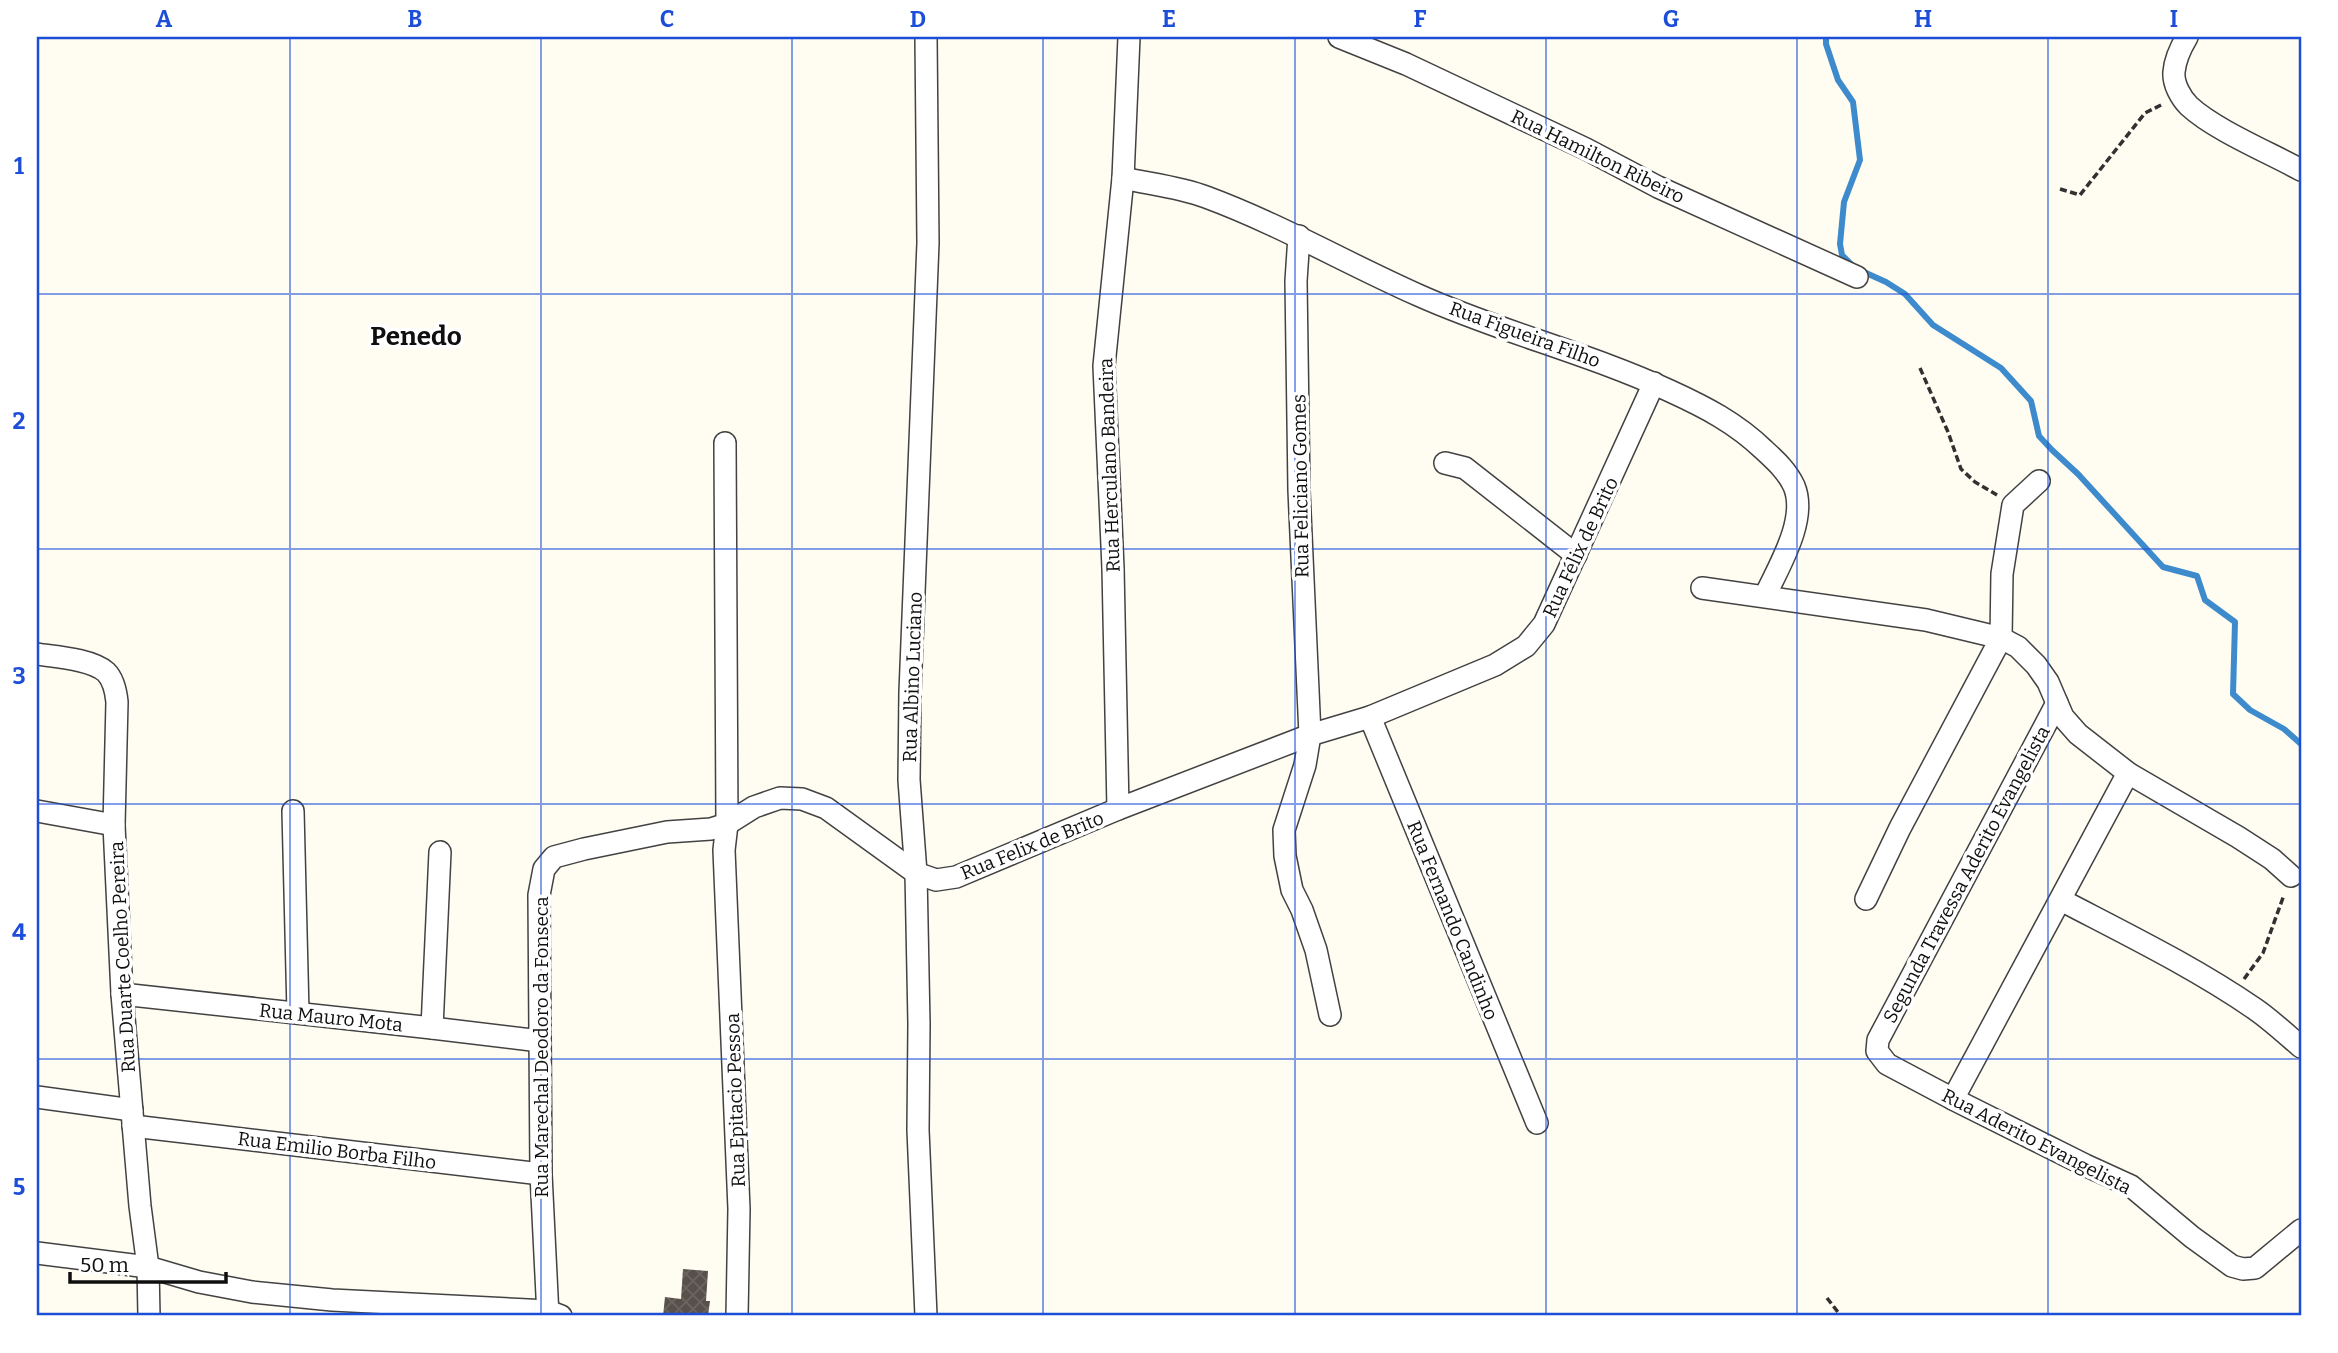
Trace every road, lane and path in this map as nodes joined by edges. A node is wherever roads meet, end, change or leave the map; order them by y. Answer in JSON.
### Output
{"nodes":[{"id":1,"x":926,"y":37,"type":"edge"},
{"id":2,"x":1129,"y":37,"type":"edge"},
{"id":3,"x":1339,"y":37,"type":"edge"},
{"id":4,"x":2184,"y":42,"type":"edge"},
{"id":5,"x":2178,"y":92,"type":"junction"},
{"id":6,"x":2301,"y":170,"type":"edge"},
{"id":7,"x":1123,"y":177,"type":"junction"},
{"id":8,"x":2060,"y":190,"type":"dead end"},
{"id":9,"x":1298,"y":236,"type":"junction"},
{"id":10,"x":1857,"y":276,"type":"dead end"},
{"id":11,"x":1920,"y":368,"type":"dead end"},
{"id":12,"x":1654,"y":383,"type":"junction"},
{"id":13,"x":725,"y":443,"type":"dead end"},
{"id":14,"x":1445,"y":463,"type":"dead end"},
{"id":15,"x":2039,"y":481,"type":"dead end"},
{"id":16,"x":2013,"y":505,"type":"junction"},
{"id":17,"x":1576,"y":555,"type":"junction"},
{"id":18,"x":1702,"y":588,"type":"dead end"},
{"id":19,"x":1765,"y":596,"type":"junction"},
{"id":20,"x":2001,"y":638,"type":"junction"},
{"id":21,"x":37,"y":654,"type":"edge"},
{"id":22,"x":2057,"y":703,"type":"junction"},
{"id":23,"x":1370,"y":717,"type":"junction"},
{"id":24,"x":1310,"y":735,"type":"junction"},
{"id":25,"x":2128,"y":773,"type":"junction"},
{"id":26,"x":1118,"y":809,"type":"junction"},
{"id":27,"x":37,"y":811,"type":"edge"},
{"id":28,"x":293,"y":811,"type":"dead end"},
{"id":29,"x":114,"y":825,"type":"junction"},
{"id":30,"x":719,"y":826,"type":"junction"},
{"id":31,"x":440,"y":852,"type":"dead end"},
{"id":32,"x":916,"y":873,"type":"junction"},
{"id":33,"x":2291,"y":876,"type":"joint"},
{"id":34,"x":1866,"y":899,"type":"dead end"},
{"id":35,"x":2061,"y":900,"type":"junction"},
{"id":36,"x":2233,"y":994,"type":"junction"},
{"id":37,"x":122,"y":995,"type":"junction"},
{"id":38,"x":298,"y":1013,"type":"junction"},
{"id":39,"x":1330,"y":1015,"type":"dead end"},
{"id":40,"x":432,"y":1028,"type":"junction"},
{"id":41,"x":540,"y":1041,"type":"junction"},
{"id":42,"x":1876,"y":1046,"type":"joint"},
{"id":43,"x":2301,"y":1047,"type":"edge"},
{"id":44,"x":37,"y":1097,"type":"edge"},
{"id":45,"x":1953,"y":1099,"type":"junction"},
{"id":46,"x":132,"y":1118,"type":"junction"},
{"id":47,"x":1537,"y":1123,"type":"dead end"},
{"id":48,"x":541,"y":1174,"type":"junction"},
{"id":49,"x":2301,"y":1230,"type":"edge"},
{"id":50,"x":37,"y":1253,"type":"edge"},
{"id":51,"x":148,"y":1268,"type":"junction"},
{"id":52,"x":1827,"y":1298,"type":"dead end"},
{"id":53,"x":332,"y":1308,"type":"edge"},
{"id":54,"x":552,"y":1315,"type":"edge"},
{"id":55,"x":149,"y":1316,"type":"edge"},
{"id":56,"x":737,"y":1316,"type":"edge"},
{"id":57,"x":926,"y":1316,"type":"edge"},
{"id":58,"x":1841,"y":1316,"type":"edge"}],
"edges":[{"from":1,"to":32,"type":"street","name":"Rua Albino Luciano"},
{"from":2,"to":7,"type":"street","name":"Rua Herculano Bandeira"},
{"from":3,"to":10,"type":"street","name":"Rua Hamilton Ribeiro"},
{"from":4,"to":5,"type":"street"},
{"from":5,"to":6,"type":"street"},
{"from":5,"to":8,"type":"path"},
{"from":7,"to":9,"type":"street","name":"Rua Figueira Filho"},
{"from":7,"to":26,"type":"street","name":"Rua Herculano Bandeira"},
{"from":9,"to":12,"type":"street","name":"Rua Figueira Filho"},
{"from":9,"to":24,"type":"street","name":"Rua Feliciano Gomes"},
{"from":11,"to":16,"type":"path"},
{"from":12,"to":17,"type":"street","name":"Rua Félix de Brito"},
{"from":12,"to":19,"type":"street","name":"Rua Figueira Filho"},
{"from":13,"to":30,"type":"street"},
{"from":14,"to":17,"type":"street"},
{"from":15,"to":16,"type":"street"},
{"from":16,"to":20,"type":"street"},
{"from":17,"to":23,"type":"street","name":"Rua Félix de Brito"},
{"from":18,"to":19,"type":"street"},
{"from":19,"to":20,"type":"street"},
{"from":20,"to":22,"type":"street"},
{"from":20,"to":34,"type":"street"},
{"from":21,"to":29,"type":"street","name":"Rua Duarte Coelho Pereira"},
{"from":22,"to":25,"type":"street"},
{"from":22,"to":42,"type":"street","name":"Segunda Travessa Aderito Evangelista"},
{"from":23,"to":24,"type":"street","name":"Rua Félix de Brito"},
{"from":23,"to":47,"type":"street","name":"Rua Fernando Candinho"},
{"from":24,"to":26,"type":"street","name":"Rua Felix de Brito"},
{"from":24,"to":39,"type":"street","name":"Rua Feliciano Gomes"},
{"from":25,"to":33,"type":"street"},
{"from":25,"to":35,"type":"street"},
{"from":26,"to":32,"type":"street","name":"Rua Felix de Brito"},
{"from":27,"to":29,"type":"street"},
{"from":28,"to":38,"type":"street"},
{"from":29,"to":37,"type":"street","name":"Rua Duarte Coelho Pereira"},
{"from":30,"to":32,"type":"street","name":"Rua Felix de Brito"},
{"from":30,"to":41,"type":"street","name":"Rua Marechal Deodoro da Fonseca"},
{"from":30,"to":56,"type":"street","name":"Rua Epitacio Pessoa"},
{"from":31,"to":40,"type":"street"},
{"from":32,"to":57,"type":"street","name":"Rua Albino Luciano"},
{"from":33,"to":36,"type":"path"},
{"from":35,"to":36,"type":"street"},
{"from":35,"to":45,"type":"street"},
{"from":36,"to":43,"type":"street"},
{"from":37,"to":38,"type":"street","name":"Rua Mauro Mota"},
{"from":37,"to":46,"type":"street","name":"Rua Duarte Coelho Pereira"},
{"from":38,"to":40,"type":"street","name":"Rua Mauro Mota"},
{"from":40,"to":41,"type":"street","name":"Rua Mauro Mota"},
{"from":41,"to":48,"type":"street","name":"Rua Marechal Deodoro da Fonseca"},
{"from":42,"to":45,"type":"street","name":"Rua Aderito Evangelista"},
{"from":44,"to":46,"type":"street","name":"Rua Emilio Borba Filho"},
{"from":45,"to":49,"type":"street","name":"Rua Aderito Evangelista"},
{"from":46,"to":48,"type":"street","name":"Rua Emilio Borba Filho"},
{"from":46,"to":51,"type":"street","name":"Rua Duarte Coelho Pereira"},
{"from":48,"to":54,"type":"street","name":"Rua Marechal Deodoro da Fonseca"},
{"from":50,"to":51,"type":"street"},
{"from":51,"to":53,"type":"street"},
{"from":51,"to":55,"type":"street","name":"Rua Duarte Coelho Pereira"},
{"from":52,"to":58,"type":"path"},
{"from":53,"to":54,"type":"street"}]}
